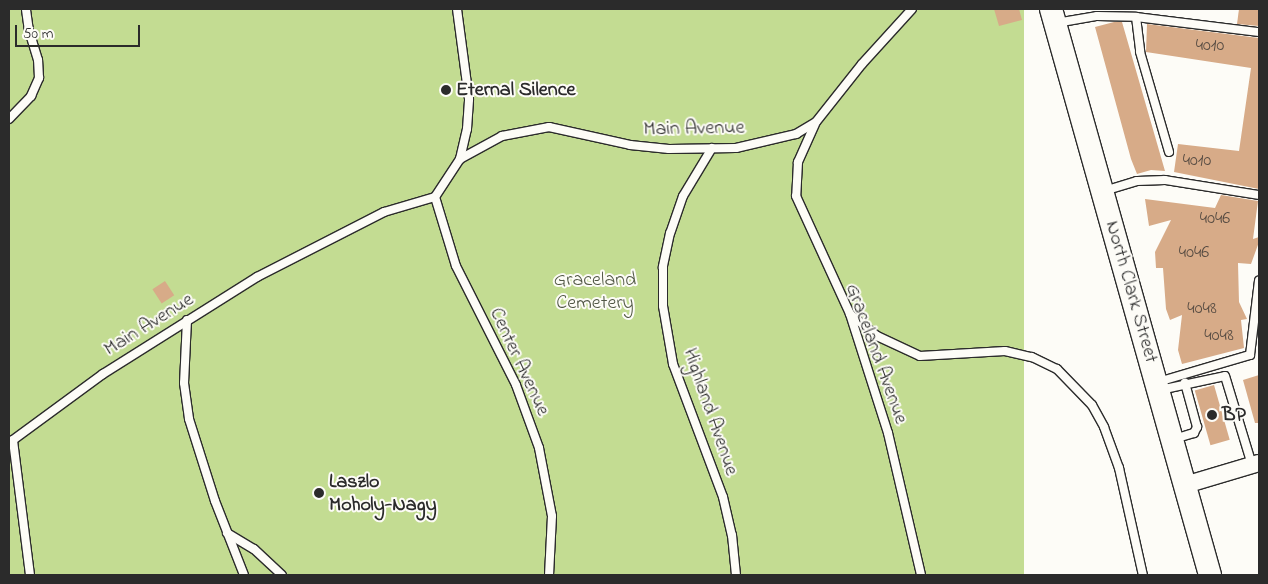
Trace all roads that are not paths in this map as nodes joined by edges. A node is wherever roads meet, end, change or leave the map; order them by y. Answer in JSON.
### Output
{"nodes":[{"id":1,"x":26,"y":9,"type":"edge"},
{"id":2,"x":457,"y":9,"type":"edge"},
{"id":3,"x":912,"y":9,"type":"edge"},
{"id":4,"x":1053,"y":16,"type":"edge"},
{"id":5,"x":1136,"y":17,"type":"junction"},
{"id":6,"x":1259,"y":32,"type":"edge"},
{"id":7,"x":9,"y":118,"type":"edge"},
{"id":8,"x":816,"y":122,"type":"junction"},
{"id":9,"x":712,"y":148,"type":"junction"},
{"id":10,"x":1169,"y":152,"type":"dead end"},
{"id":11,"x":460,"y":159,"type":"junction"},
{"id":12,"x":1102,"y":191,"type":"junction"},
{"id":13,"x":1259,"y":196,"type":"edge"},
{"id":14,"x":435,"y":197,"type":"junction"},
{"id":15,"x":1259,"y":280,"type":"edge"},
{"id":16,"x":850,"y":314,"type":"junction"},
{"id":17,"x":187,"y":320,"type":"junction"},
{"id":18,"x":1184,"y":384,"type":"junction"},
{"id":19,"x":1157,"y":386,"type":"junction"},
{"id":20,"x":1172,"y":440,"type":"junction"},
{"id":21,"x":11,"y":442,"type":"edge"},
{"id":22,"x":1256,"y":464,"type":"edge"},
{"id":23,"x":1185,"y":485,"type":"junction"},
{"id":24,"x":228,"y":533,"type":"junction"},
{"id":25,"x":30,"y":575,"type":"edge"},
{"id":26,"x":244,"y":575,"type":"edge"},
{"id":27,"x":282,"y":575,"type":"edge"},
{"id":28,"x":549,"y":575,"type":"edge"},
{"id":29,"x":736,"y":575,"type":"edge"},
{"id":30,"x":921,"y":575,"type":"edge"},
{"id":31,"x":1143,"y":575,"type":"edge"},
{"id":32,"x":1210,"y":575,"type":"edge"}],
"edges":[{"from":1,"to":7,"type":"lane"},
{"from":2,"to":11,"type":"lane"},
{"from":3,"to":8,"type":"lane","name":"Main Avenue"},
{"from":4,"to":5,"type":"lane"},
{"from":4,"to":12,"type":"main road","name":"North Clark Street"},
{"from":5,"to":6,"type":"lane"},
{"from":5,"to":10,"type":"lane"},
{"from":8,"to":9,"type":"lane","name":"Main Avenue"},
{"from":8,"to":16,"type":"lane","name":"Graceland Avenue"},
{"from":9,"to":11,"type":"lane","name":"Main Avenue"},
{"from":9,"to":29,"type":"lane","name":"Highland Avenue"},
{"from":11,"to":14,"type":"lane"},
{"from":12,"to":13,"type":"lane"},
{"from":12,"to":19,"type":"main road","name":"North Clark Street"},
{"from":14,"to":17,"type":"lane","name":"Main Avenue"},
{"from":14,"to":28,"type":"lane","name":"Center Avenue"},
{"from":15,"to":19,"type":"lane"},
{"from":16,"to":30,"type":"lane","name":"Graceland Avenue"},
{"from":16,"to":31,"type":"lane"},
{"from":17,"to":21,"type":"lane","name":"Main Avenue"},
{"from":17,"to":24,"type":"lane"},
{"from":18,"to":19,"type":"lane"},
{"from":18,"to":20,"type":"lane"},
{"from":18,"to":22,"type":"lane"},
{"from":19,"to":20,"type":"main road","name":"North Clark Street"},
{"from":20,"to":23,"type":"main road","name":"North Clark Street"},
{"from":21,"to":25,"type":"lane","name":"Main Avenue"},
{"from":22,"to":23,"type":"street"},
{"from":23,"to":32,"type":"main road","name":"North Clark Street"},
{"from":24,"to":26,"type":"lane"},
{"from":24,"to":27,"type":"lane"}]}
